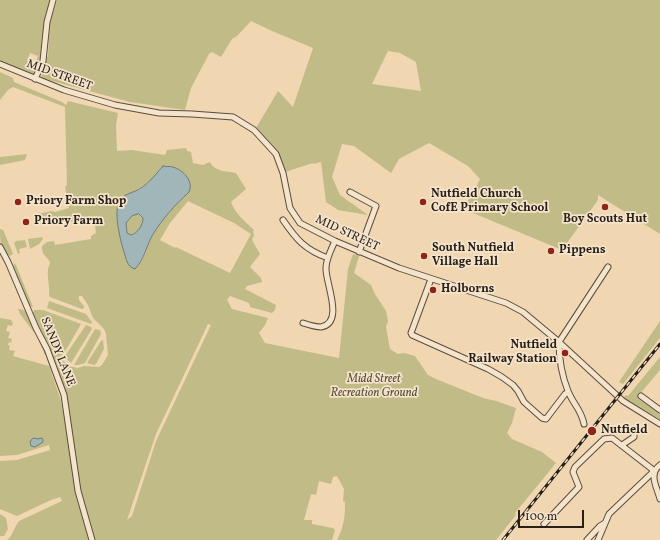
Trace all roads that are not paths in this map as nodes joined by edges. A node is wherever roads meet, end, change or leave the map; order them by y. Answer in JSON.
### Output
{"nodes":[{"id":1,"x":53,"y":0,"type":"edge"},
{"id":2,"x":0,"y":64,"type":"edge"},
{"id":3,"x":35,"y":79,"type":"junction"},
{"id":4,"x":350,"y":192,"type":"dead end"},
{"id":5,"x":283,"y":220,"type":"dead end"},
{"id":6,"x":336,"y":241,"type":"junction"},
{"id":7,"x":0,"y":247,"type":"edge"},
{"id":8,"x":359,"y":252,"type":"junction"},
{"id":9,"x":328,"y":258,"type":"junction"},
{"id":10,"x":608,"y":267,"type":"dead end"},
{"id":11,"x":430,"y":278,"type":"junction"},
{"id":12,"x":303,"y":323,"type":"dead end"},
{"id":13,"x":559,"y":342,"type":"junction"},
{"id":14,"x":568,"y":392,"type":"junction"},
{"id":15,"x":640,"y":396,"type":"dead end"},
{"id":16,"x":660,"y":410,"type":"edge"},
{"id":17,"x":584,"y":424,"type":"dead end"},
{"id":18,"x":660,"y":424,"type":"edge"},
{"id":19,"x":634,"y":434,"type":"dead end"},
{"id":20,"x":622,"y":446,"type":"junction"},
{"id":21,"x":660,"y":465,"type":"edge"},
{"id":22,"x":653,"y":472,"type":"junction"},
{"id":23,"x":660,"y":499,"type":"edge"},
{"id":24,"x":606,"y":523,"type":"junction"},
{"id":25,"x":544,"y":524,"type":"dead end"},
{"id":26,"x":92,"y":540,"type":"edge"},
{"id":27,"x":588,"y":540,"type":"edge"},
{"id":28,"x":598,"y":540,"type":"edge"}],
"edges":[{"from":1,"to":3,"type":"street"},
{"from":2,"to":3,"type":"street","name":"MID STREET"},
{"from":3,"to":6,"type":"street","name":"MID STREET"},
{"from":4,"to":8,"type":"street"},
{"from":5,"to":9,"type":"street"},
{"from":6,"to":8,"type":"street","name":"MID STREET"},
{"from":6,"to":9,"type":"street"},
{"from":7,"to":26,"type":"street","name":"SANDY LANE"},
{"from":8,"to":11,"type":"street","name":"MID STREET"},
{"from":9,"to":12,"type":"street"},
{"from":10,"to":13,"type":"street"},
{"from":11,"to":13,"type":"street","name":"MID STREET"},
{"from":11,"to":14,"type":"street"},
{"from":13,"to":14,"type":"street"},
{"from":13,"to":18,"type":"street","name":"MID STREET"},
{"from":14,"to":17,"type":"street"},
{"from":15,"to":16,"type":"street"},
{"from":19,"to":20,"type":"street"},
{"from":20,"to":22,"type":"street"},
{"from":20,"to":25,"type":"street"},
{"from":21,"to":22,"type":"street"},
{"from":22,"to":23,"type":"street"},
{"from":22,"to":24,"type":"street"},
{"from":24,"to":27,"type":"street"},
{"from":24,"to":28,"type":"street"}]}
